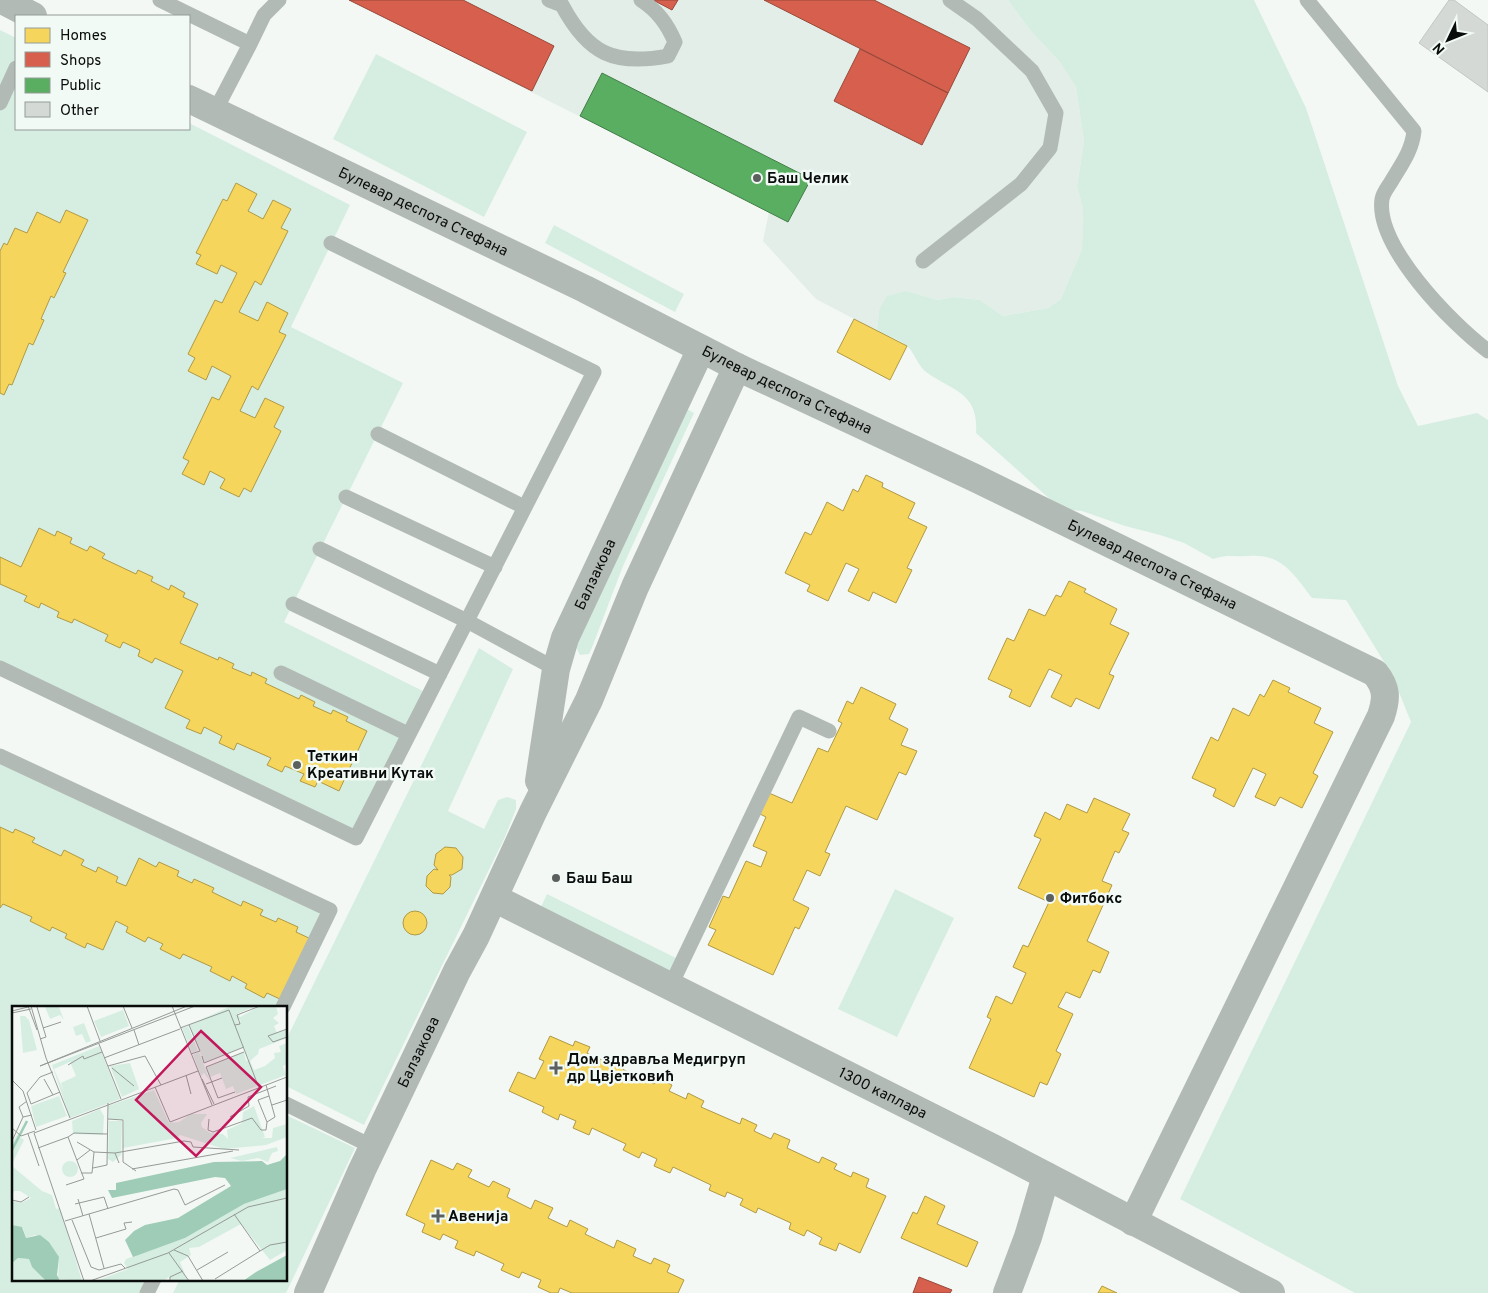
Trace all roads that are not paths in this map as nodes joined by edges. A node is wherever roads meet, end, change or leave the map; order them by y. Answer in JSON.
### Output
{"nodes":[{"id":1,"x":2,"y":0,"type":"edge"},
{"id":2,"x":160,"y":0,"type":"edge"},
{"id":3,"x":279,"y":0,"type":"edge"},
{"id":4,"x":641,"y":0,"type":"edge"},
{"id":5,"x":950,"y":0,"type":"edge"},
{"id":6,"x":1307,"y":0,"type":"edge"},
{"id":7,"x":561,"y":2,"type":"edge"},
{"id":8,"x":31,"y":15,"type":"edge"},
{"id":9,"x":250,"y":44,"type":"junction"},
{"id":10,"x":15,"y":70,"type":"edge"},
{"id":11,"x":190,"y":100,"type":"edge"},
{"id":12,"x":0,"y":103,"type":"edge"},
{"id":13,"x":214,"y":113,"type":"junction"},
{"id":14,"x":331,"y":243,"type":"dead end"},
{"id":15,"x":923,"y":261,"type":"dead end"},
{"id":16,"x":701,"y":349,"type":"junction"},
{"id":17,"x":1488,"y":351,"type":"edge"},
{"id":18,"x":737,"y":367,"type":"junction"},
{"id":19,"x":378,"y":434,"type":"dead end"},
{"id":20,"x":346,"y":497,"type":"dead end"},
{"id":21,"x":524,"y":508,"type":"junction"},
{"id":22,"x":320,"y":549,"type":"dead end"},
{"id":23,"x":495,"y":567,"type":"junction"},
{"id":24,"x":293,"y":604,"type":"dead end"},
{"id":25,"x":467,"y":620,"type":"junction"},
{"id":26,"x":0,"y":668,"type":"edge"},
{"id":27,"x":556,"y":668,"type":"junction"},
{"id":28,"x":281,"y":674,"type":"dead end"},
{"id":29,"x":440,"y":674,"type":"junction"},
{"id":30,"x":829,"y":731,"type":"dead end"},
{"id":31,"x":408,"y":734,"type":"junction"},
{"id":32,"x":0,"y":756,"type":"edge"},
{"id":33,"x":533,"y":812,"type":"junction"},
{"id":34,"x":494,"y":898,"type":"junction"},
{"id":35,"x":670,"y":987,"type":"junction"},
{"id":36,"x":284,"y":1006,"type":"edge"},
{"id":37,"x":288,"y":1105,"type":"edge"},
{"id":38,"x":373,"y":1147,"type":"junction"},
{"id":39,"x":1046,"y":1176,"type":"junction"},
{"id":40,"x":1133,"y":1222,"type":"junction"},
{"id":41,"x":154,"y":1280,"type":"edge"},
{"id":42,"x":147,"y":1293,"type":"edge"},
{"id":43,"x":308,"y":1293,"type":"edge"},
{"id":44,"x":1007,"y":1293,"type":"edge"},
{"id":45,"x":1270,"y":1293,"type":"edge"}],
"edges":[{"from":1,"to":8,"type":"street"},
{"from":2,"to":9,"type":"lane"},
{"from":3,"to":9,"type":"lane"},
{"from":4,"to":7,"type":"lane"},
{"from":5,"to":15,"type":"lane"},
{"from":6,"to":17,"type":"lane"},
{"from":9,"to":13,"type":"lane"},
{"from":10,"to":12,"type":"lane"},
{"from":11,"to":13,"type":"street","name":"Булевар деспота Стефана"},
{"from":13,"to":16,"type":"street","name":"Булевар деспота Стефана"},
{"from":14,"to":21,"type":"lane"},
{"from":16,"to":18,"type":"street","name":"Булевар деспота Стефана"},
{"from":16,"to":27,"type":"street","name":"Балзакова"},
{"from":18,"to":33,"type":"street","name":"Балзакова"},
{"from":18,"to":40,"type":"street","name":"Булевар деспота Стефана"},
{"from":19,"to":21,"type":"lane"},
{"from":20,"to":23,"type":"lane"},
{"from":21,"to":23,"type":"lane"},
{"from":22,"to":25,"type":"lane"},
{"from":23,"to":25,"type":"lane"},
{"from":24,"to":29,"type":"lane"},
{"from":25,"to":27,"type":"lane"},
{"from":25,"to":29,"type":"lane"},
{"from":26,"to":31,"type":"lane"},
{"from":27,"to":33,"type":"street","name":"Балзакова"},
{"from":28,"to":31,"type":"lane"},
{"from":29,"to":31,"type":"lane"},
{"from":30,"to":35,"type":"lane"},
{"from":32,"to":36,"type":"lane"},
{"from":33,"to":34,"type":"street","name":"Балзакова"},
{"from":34,"to":35,"type":"street","name":"1300 каплара"},
{"from":34,"to":38,"type":"street","name":"Балзакова"},
{"from":35,"to":39,"type":"street","name":"1300 каплара"},
{"from":37,"to":38,"type":"lane"},
{"from":38,"to":43,"type":"street","name":"Балзакова"},
{"from":39,"to":40,"type":"street","name":"1300 каплара"},
{"from":39,"to":44,"type":"street"},
{"from":40,"to":45,"type":"street","name":"1300 каплара"},
{"from":41,"to":42,"type":"lane"}]}
